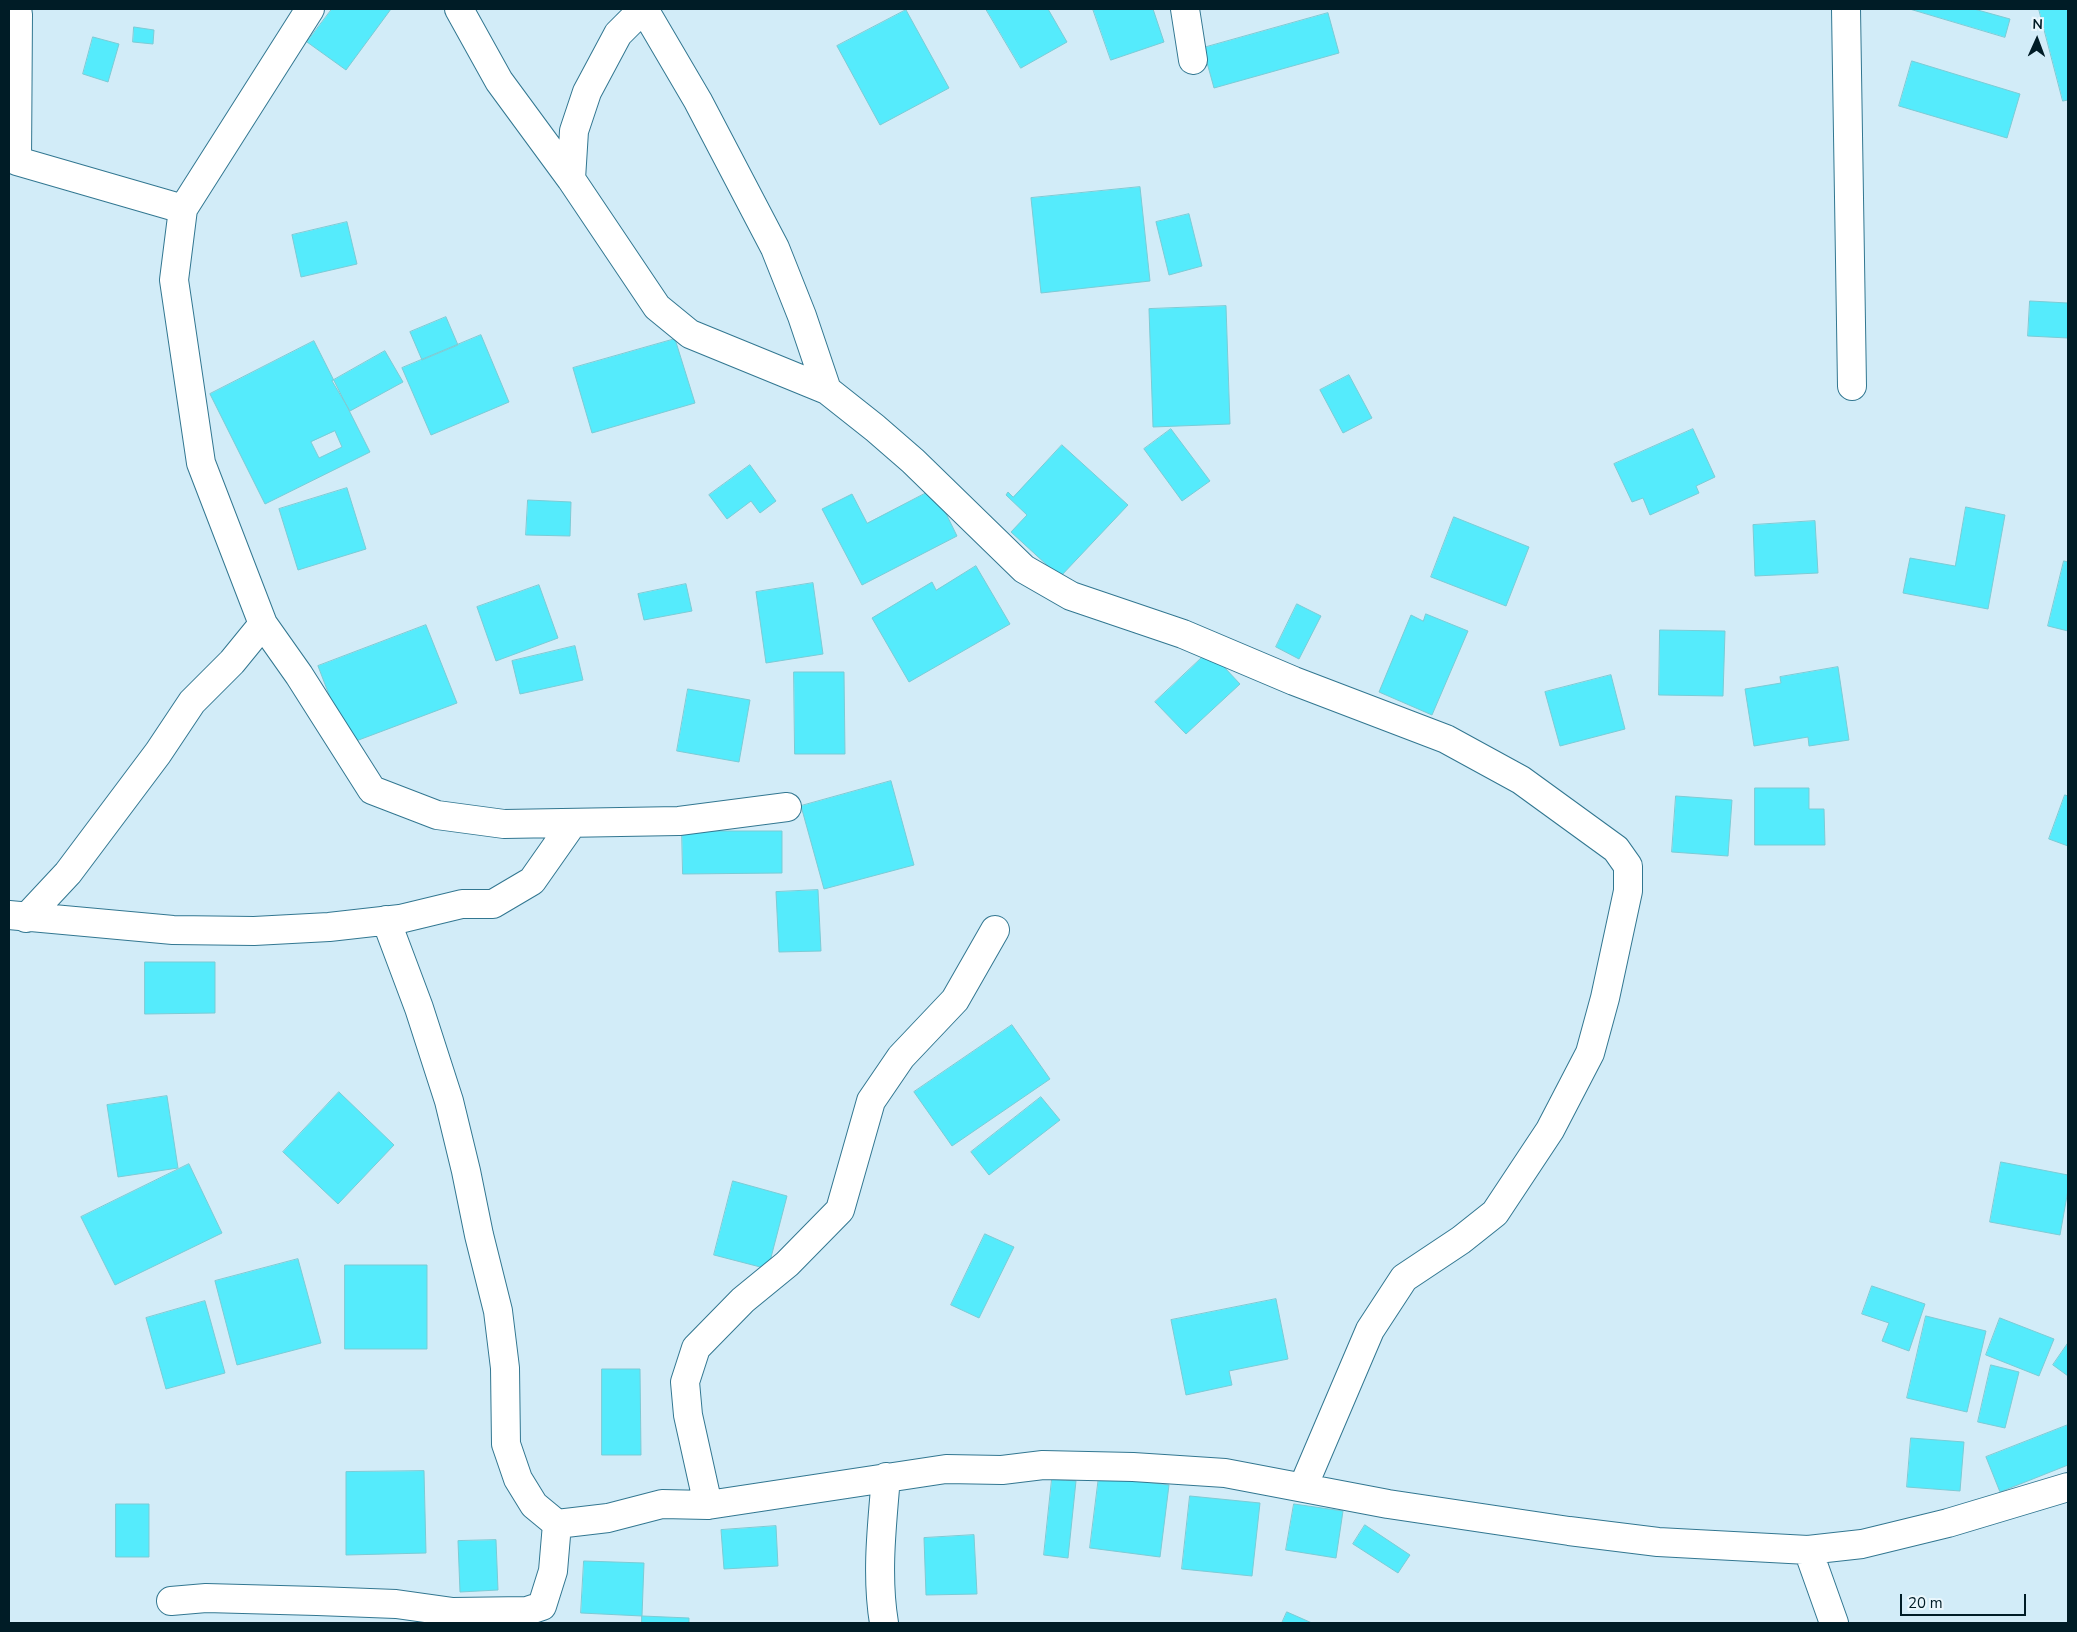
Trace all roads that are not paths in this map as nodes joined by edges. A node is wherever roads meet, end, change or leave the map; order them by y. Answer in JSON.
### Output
{"nodes":[{"id":1,"x":15,"y":9,"type":"edge"},
{"id":2,"x":310,"y":9,"type":"edge"},
{"id":3,"x":459,"y":9,"type":"edge"},
{"id":4,"x":643,"y":9,"type":"edge"},
{"id":5,"x":1185,"y":9,"type":"edge"},
{"id":6,"x":1846,"y":9,"type":"edge"},
{"id":7,"x":1193,"y":60,"type":"dead end"},
{"id":8,"x":13,"y":159,"type":"edge"},
{"id":9,"x":571,"y":179,"type":"junction"},
{"id":10,"x":183,"y":209,"type":"junction"},
{"id":11,"x":1852,"y":386,"type":"dead end"},
{"id":12,"x":827,"y":390,"type":"junction"},
{"id":13,"x":262,"y":624,"type":"junction"},
{"id":14,"x":787,"y":807,"type":"dead end"},
{"id":15,"x":572,"y":824,"type":"junction"},
{"id":16,"x":17,"y":916,"type":"edge"},
{"id":17,"x":386,"y":920,"type":"junction"},
{"id":18,"x":995,"y":930,"type":"dead end"},
{"id":19,"x":886,"y":1477,"type":"junction"},
{"id":20,"x":1303,"y":1486,"type":"junction"},
{"id":21,"x":2068,"y":1487,"type":"edge"},
{"id":22,"x":708,"y":1505,"type":"junction"},
{"id":23,"x":557,"y":1524,"type":"junction"},
{"id":24,"x":1808,"y":1550,"type":"junction"},
{"id":25,"x":171,"y":1601,"type":"dead end"},
{"id":26,"x":542,"y":1615,"type":"edge"},
{"id":27,"x":884,"y":1623,"type":"edge"},
{"id":28,"x":1834,"y":1623,"type":"edge"}],
"edges":[{"from":1,"to":8,"type":"street"},
{"from":2,"to":10,"type":"street"},
{"from":3,"to":9,"type":"street"},
{"from":4,"to":9,"type":"street"},
{"from":4,"to":12,"type":"street"},
{"from":5,"to":7,"type":"street"},
{"from":6,"to":11,"type":"street"},
{"from":8,"to":10,"type":"street"},
{"from":9,"to":12,"type":"street"},
{"from":10,"to":13,"type":"street"},
{"from":12,"to":20,"type":"street"},
{"from":13,"to":15,"type":"street"},
{"from":13,"to":16,"type":"street"},
{"from":14,"to":15,"type":"street"},
{"from":15,"to":17,"type":"street"},
{"from":16,"to":17,"type":"street"},
{"from":17,"to":23,"type":"street"},
{"from":18,"to":22,"type":"street"},
{"from":19,"to":20,"type":"street"},
{"from":19,"to":22,"type":"street"},
{"from":19,"to":27,"type":"street"},
{"from":20,"to":24,"type":"street"},
{"from":21,"to":24,"type":"street"},
{"from":22,"to":23,"type":"street"},
{"from":23,"to":26,"type":"street"},
{"from":24,"to":28,"type":"street"},
{"from":25,"to":26,"type":"street"}]}
